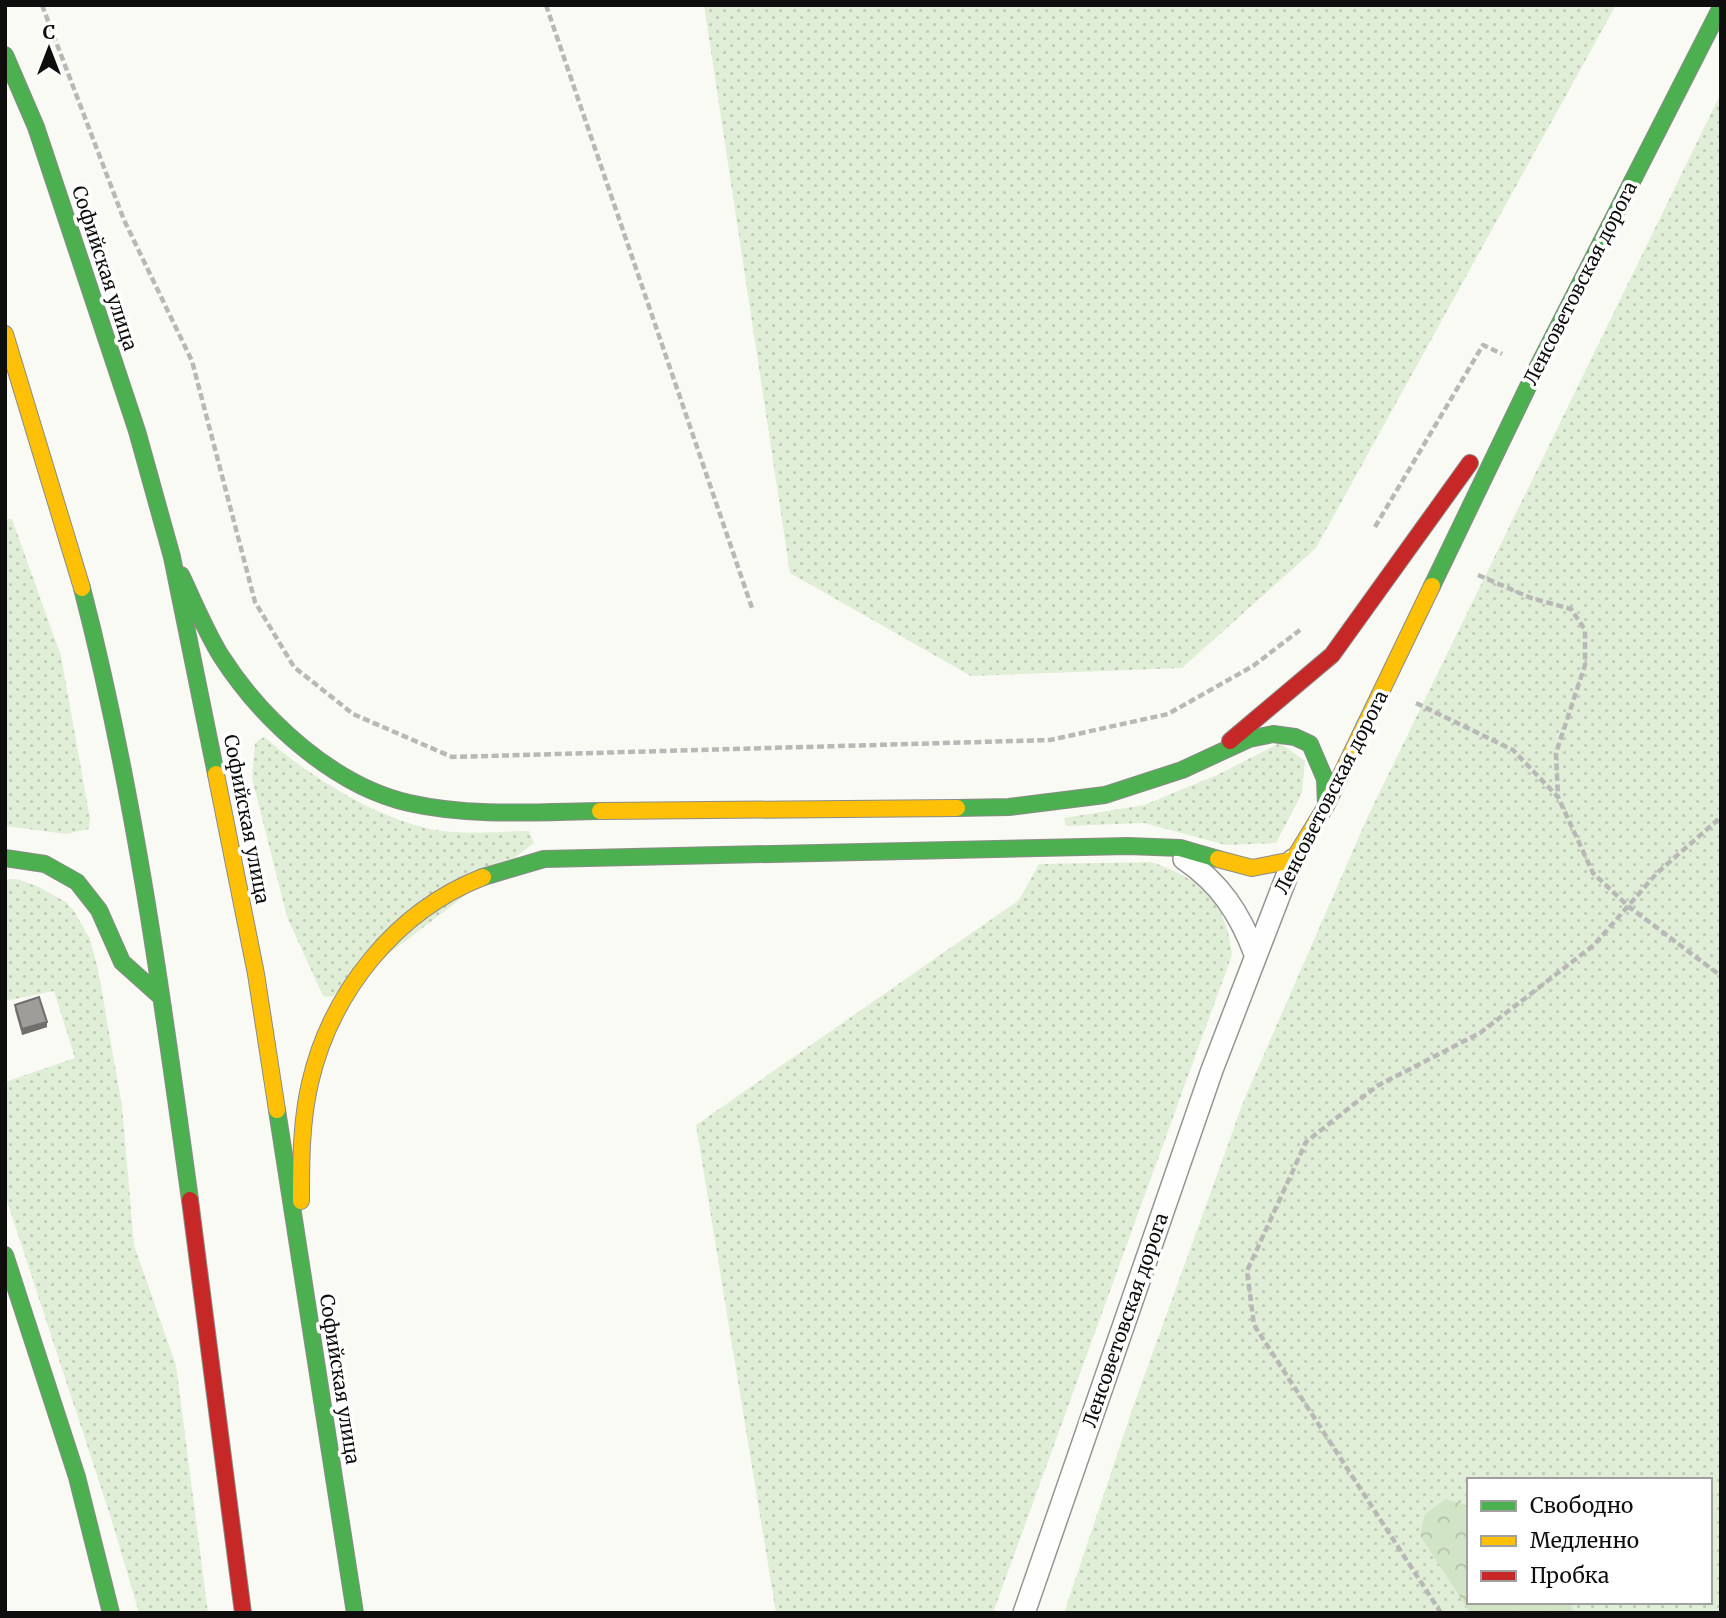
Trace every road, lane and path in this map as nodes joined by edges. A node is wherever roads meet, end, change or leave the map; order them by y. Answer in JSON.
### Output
{"nodes":[{"id":1,"x":43,"y":5,"type":"edge"},
{"id":2,"x":546,"y":5,"type":"edge"},
{"id":3,"x":1721,"y":7,"type":"edge"},
{"id":4,"x":5,"y":55,"type":"edge"},
{"id":5,"x":5,"y":334,"type":"edge"},
{"id":6,"x":1536,"y":370,"type":"junction"},
{"id":7,"x":1370,"y":535,"type":"dead end"},
{"id":8,"x":172,"y":557,"type":"junction"},
{"id":9,"x":1444,"y":560,"type":"junction"},
{"id":10,"x":752,"y":608,"type":"dead end"},
{"id":11,"x":1307,"y":624,"type":"dead end"},
{"id":12,"x":1384,"y":686,"type":"junction"},
{"id":13,"x":1214,"y":754,"type":"junction"},
{"id":14,"x":1558,"y":797,"type":"junction"},
{"id":15,"x":1326,"y":806,"type":"junction"},
{"id":16,"x":1721,"y":817,"type":"edge"},
{"id":17,"x":1157,"y":847,"type":"junction"},
{"id":18,"x":5,"y":858,"type":"edge"},
{"id":19,"x":1293,"y":860,"type":"junction"},
{"id":20,"x":1628,"y":906,"type":"junction"},
{"id":21,"x":1255,"y":954,"type":"junction"},
{"id":22,"x":1721,"y":976,"type":"edge"},
{"id":23,"x":160,"y":996,"type":"junction"},
{"id":24,"x":5,"y":1255,"type":"edge"},
{"id":25,"x":301,"y":1263,"type":"junction"},
{"id":26,"x":111,"y":1613,"type":"edge"},
{"id":27,"x":243,"y":1613,"type":"edge"},
{"id":28,"x":355,"y":1613,"type":"edge"},
{"id":29,"x":1024,"y":1613,"type":"edge"},
{"id":30,"x":1441,"y":1613,"type":"edge"}],
"edges":[{"from":1,"to":11,"type":"path"},
{"from":2,"to":10,"type":"path"},
{"from":3,"to":6,"type":"street","name":"Ленсоветовская дорога"},
{"from":4,"to":8,"type":"street","name":"Софийская улица"},
{"from":5,"to":23,"type":"street"},
{"from":6,"to":7,"type":"path"},
{"from":6,"to":9,"type":"street","name":"Ленсоветовская дорога"},
{"from":6,"to":13,"type":"street"},
{"from":8,"to":13,"type":"street"},
{"from":8,"to":25,"type":"street","name":"Софийская улица"},
{"from":9,"to":12,"type":"street","name":"Ленсоветовская дорога"},
{"from":9,"to":14,"type":"path"},
{"from":12,"to":14,"type":"path"},
{"from":12,"to":15,"type":"street","name":"Ленсоветовская дорога"},
{"from":13,"to":15,"type":"street"},
{"from":14,"to":20,"type":"path"},
{"from":15,"to":19,"type":"street","name":"Ленсоветовская дорога"},
{"from":16,"to":20,"type":"path"},
{"from":17,"to":19,"type":"street"},
{"from":17,"to":21,"type":"lane"},
{"from":17,"to":25,"type":"street"},
{"from":18,"to":23,"type":"street"},
{"from":19,"to":21,"type":"lane","name":"Ленсоветовская дорога"},
{"from":20,"to":22,"type":"path"},
{"from":20,"to":30,"type":"path"},
{"from":21,"to":29,"type":"lane","name":"Ленсоветовская дорога"},
{"from":23,"to":27,"type":"street"},
{"from":24,"to":26,"type":"street"},
{"from":25,"to":28,"type":"street","name":"Софийская улица"}]}
